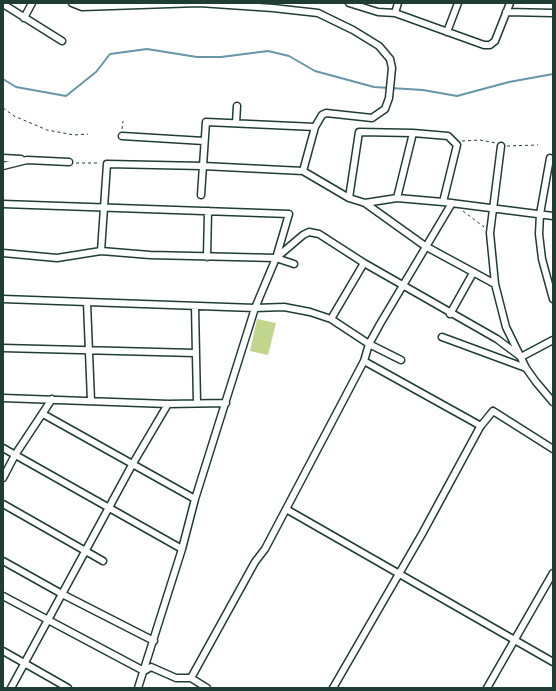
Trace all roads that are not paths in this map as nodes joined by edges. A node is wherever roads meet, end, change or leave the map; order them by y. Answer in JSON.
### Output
{"nodes":[{"id":1,"x":32,"y":3,"type":"edge"},
{"id":2,"x":72,"y":3,"type":"edge"},
{"id":3,"x":349,"y":3,"type":"edge"},
{"id":4,"x":398,"y":3,"type":"edge"},
{"id":5,"x":458,"y":3,"type":"edge"},
{"id":6,"x":510,"y":3,"type":"edge"},
{"id":7,"x":3,"y":4,"type":"edge"},
{"id":8,"x":144,"y":4,"type":"edge"},
{"id":9,"x":228,"y":4,"type":"edge"},
{"id":10,"x":506,"y":12,"type":"junction"},
{"id":11,"x":395,"y":13,"type":"junction"},
{"id":12,"x":553,"y":13,"type":"edge"},
{"id":13,"x":24,"y":18,"type":"junction"},
{"id":14,"x":447,"y":32,"type":"junction"},
{"id":15,"x":62,"y":40,"type":"dead end"},
{"id":16,"x":237,"y":106,"type":"dead end"},
{"id":17,"x":236,"y":124,"type":"junction"},
{"id":18,"x":315,"y":127,"type":"junction"},
{"id":19,"x":413,"y":133,"type":"junction"},
{"id":20,"x":122,"y":136,"type":"road end"},
{"id":21,"x":204,"y":142,"type":"junction"},
{"id":22,"x":501,"y":146,"type":"dead end"},
{"id":23,"x":3,"y":158,"type":"edge"},
{"id":24,"x":550,"y":158,"type":"dead end"},
{"id":25,"x":27,"y":160,"type":"junction"},
{"id":26,"x":68,"y":162,"type":"road end"},
{"id":27,"x":3,"y":166,"type":"edge"},
{"id":28,"x":203,"y":166,"type":"junction"},
{"id":29,"x":303,"y":171,"type":"junction"},
{"id":30,"x":201,"y":195,"type":"dead end"},
{"id":31,"x":349,"y":198,"type":"junction"},
{"id":32,"x":397,"y":198,"type":"junction"},
{"id":33,"x":443,"y":202,"type":"junction"},
{"id":34,"x":365,"y":203,"type":"junction"},
{"id":35,"x":452,"y":203,"type":"junction"},
{"id":36,"x":3,"y":204,"type":"edge"},
{"id":37,"x":105,"y":208,"type":"junction"},
{"id":38,"x":492,"y":208,"type":"junction"},
{"id":39,"x":208,"y":211,"type":"junction"},
{"id":40,"x":540,"y":214,"type":"junction"},
{"id":41,"x":553,"y":216,"type":"edge"},
{"id":42,"x":425,"y":246,"type":"junction"},
{"id":43,"x":102,"y":251,"type":"junction"},
{"id":44,"x":3,"y":253,"type":"edge"},
{"id":45,"x":207,"y":257,"type":"junction"},
{"id":46,"x":276,"y":258,"type":"junction"},
{"id":47,"x":364,"y":263,"type":"junction"},
{"id":48,"x":294,"y":264,"type":"dead end"},
{"id":49,"x":473,"y":273,"type":"junction"},
{"id":50,"x":495,"y":284,"type":"junction"},
{"id":51,"x":402,"y":285,"type":"junction"},
{"id":52,"x":3,"y":299,"type":"edge"},
{"id":53,"x":553,"y":299,"type":"edge"},
{"id":54,"x":87,"y":303,"type":"junction"},
{"id":55,"x":195,"y":306,"type":"junction"},
{"id":56,"x":255,"y":308,"type":"junction"},
{"id":57,"x":450,"y":314,"type":"junction"},
{"id":58,"x":331,"y":319,"type":"junction"},
{"id":59,"x":442,"y":337,"type":"dead end"},
{"id":60,"x":553,"y":340,"type":"edge"},
{"id":61,"x":369,"y":344,"type":"junction"},
{"id":62,"x":3,"y":348,"type":"edge"},
{"id":63,"x":88,"y":350,"type":"junction"},
{"id":64,"x":195,"y":353,"type":"junction"},
{"id":65,"x":521,"y":357,"type":"junction"},
{"id":66,"x":401,"y":360,"type":"dead end"},
{"id":67,"x":364,"y":361,"type":"junction"},
{"id":68,"x":526,"y":368,"type":"junction"},
{"id":69,"x":3,"y":398,"type":"edge"},
{"id":70,"x":52,"y":399,"type":"junction"},
{"id":71,"x":91,"y":401,"type":"junction"},
{"id":72,"x":553,"y":402,"type":"edge"},
{"id":73,"x":197,"y":403,"type":"junction"},
{"id":74,"x":226,"y":403,"type":"junction"},
{"id":75,"x":168,"y":404,"type":"junction"},
{"id":76,"x":43,"y":414,"type":"junction"},
{"id":77,"x":481,"y":426,"type":"junction"},
{"id":78,"x":3,"y":448,"type":"edge"},
{"id":79,"x":553,"y":450,"type":"edge"},
{"id":80,"x":15,"y":455,"type":"junction"},
{"id":81,"x":132,"y":465,"type":"junction"},
{"id":82,"x":3,"y":478,"type":"edge"},
{"id":83,"x":195,"y":499,"type":"junction"},
{"id":84,"x":3,"y":504,"type":"edge"},
{"id":85,"x":110,"y":508,"type":"junction"},
{"id":86,"x":286,"y":509,"type":"junction"},
{"id":87,"x":182,"y":549,"type":"junction"},
{"id":88,"x":86,"y":551,"type":"junction"},
{"id":89,"x":3,"y":561,"type":"edge"},
{"id":90,"x":103,"y":561,"type":"dead end"},
{"id":91,"x":553,"y":573,"type":"edge"},
{"id":92,"x":398,"y":574,"type":"junction"},
{"id":93,"x":62,"y":594,"type":"junction"},
{"id":94,"x":3,"y":596,"type":"edge"},
{"id":95,"x":49,"y":621,"type":"junction"},
{"id":96,"x":514,"y":640,"type":"junction"},
{"id":97,"x":154,"y":641,"type":"junction"},
{"id":98,"x":3,"y":651,"type":"edge"},
{"id":99,"x":553,"y":662,"type":"edge"},
{"id":100,"x":26,"y":663,"type":"junction"},
{"id":101,"x":144,"y":670,"type":"junction"},
{"id":102,"x":191,"y":678,"type":"junction"},
{"id":103,"x":11,"y":688,"type":"edge"},
{"id":104,"x":68,"y":688,"type":"edge"},
{"id":105,"x":138,"y":688,"type":"edge"},
{"id":106,"x":207,"y":688,"type":"edge"},
{"id":107,"x":333,"y":688,"type":"edge"},
{"id":108,"x":487,"y":688,"type":"edge"}],
"edges":[{"from":1,"to":13,"type":"street"},
{"from":2,"to":8,"type":"street"},
{"from":3,"to":11,"type":"street"},
{"from":4,"to":11,"type":"street"},
{"from":5,"to":14,"type":"street"},
{"from":6,"to":10,"type":"street"},
{"from":7,"to":13,"type":"street"},
{"from":8,"to":9,"type":"street"},
{"from":9,"to":18,"type":"street"},
{"from":10,"to":12,"type":"street"},
{"from":10,"to":14,"type":"street"},
{"from":11,"to":14,"type":"street"},
{"from":13,"to":15,"type":"street"},
{"from":16,"to":17,"type":"street"},
{"from":17,"to":18,"type":"street"},
{"from":17,"to":21,"type":"street"},
{"from":18,"to":29,"type":"street"},
{"from":19,"to":31,"type":"street"},
{"from":19,"to":32,"type":"street"},
{"from":19,"to":33,"type":"street"},
{"from":20,"to":21,"type":"street"},
{"from":21,"to":28,"type":"street"},
{"from":22,"to":38,"type":"street"},
{"from":23,"to":25,"type":"street"},
{"from":24,"to":40,"type":"street"},
{"from":25,"to":26,"type":"street"},
{"from":25,"to":27,"type":"street"},
{"from":28,"to":29,"type":"street"},
{"from":28,"to":30,"type":"street"},
{"from":28,"to":37,"type":"street"},
{"from":29,"to":31,"type":"street"},
{"from":31,"to":34,"type":"street"},
{"from":32,"to":33,"type":"street"},
{"from":32,"to":34,"type":"street"},
{"from":33,"to":35,"type":"street"},
{"from":34,"to":42,"type":"street"},
{"from":35,"to":38,"type":"street"},
{"from":35,"to":42,"type":"street"},
{"from":36,"to":37,"type":"street"},
{"from":37,"to":39,"type":"street"},
{"from":37,"to":43,"type":"street"},
{"from":38,"to":40,"type":"street"},
{"from":38,"to":50,"type":"street"},
{"from":39,"to":45,"type":"street"},
{"from":39,"to":46,"type":"street"},
{"from":40,"to":41,"type":"street"},
{"from":40,"to":53,"type":"street"},
{"from":42,"to":49,"type":"street"},
{"from":42,"to":51,"type":"street"},
{"from":43,"to":44,"type":"street"},
{"from":43,"to":45,"type":"street"},
{"from":45,"to":46,"type":"street"},
{"from":46,"to":47,"type":"street"},
{"from":46,"to":48,"type":"street"},
{"from":46,"to":56,"type":"street"},
{"from":47,"to":51,"type":"street"},
{"from":47,"to":58,"type":"street"},
{"from":49,"to":50,"type":"street"},
{"from":49,"to":57,"type":"street"},
{"from":50,"to":65,"type":"street"},
{"from":51,"to":57,"type":"street"},
{"from":51,"to":61,"type":"street"},
{"from":52,"to":54,"type":"street"},
{"from":54,"to":55,"type":"street"},
{"from":54,"to":63,"type":"street"},
{"from":55,"to":56,"type":"street"},
{"from":55,"to":64,"type":"street"},
{"from":56,"to":58,"type":"street"},
{"from":56,"to":74,"type":"street"},
{"from":57,"to":65,"type":"street"},
{"from":58,"to":61,"type":"street"},
{"from":59,"to":68,"type":"street"},
{"from":60,"to":65,"type":"street"},
{"from":61,"to":66,"type":"street"},
{"from":61,"to":67,"type":"street"},
{"from":62,"to":63,"type":"street"},
{"from":63,"to":64,"type":"street"},
{"from":63,"to":71,"type":"street"},
{"from":64,"to":73,"type":"street"},
{"from":65,"to":68,"type":"street"},
{"from":67,"to":77,"type":"street"},
{"from":67,"to":86,"type":"street"},
{"from":68,"to":72,"type":"street"},
{"from":69,"to":70,"type":"street"},
{"from":70,"to":71,"type":"street"},
{"from":70,"to":76,"type":"street"},
{"from":71,"to":75,"type":"street"},
{"from":73,"to":74,"type":"street"},
{"from":73,"to":75,"type":"street"},
{"from":74,"to":83,"type":"street"},
{"from":75,"to":81,"type":"street"},
{"from":76,"to":80,"type":"street"},
{"from":76,"to":81,"type":"street"},
{"from":77,"to":79,"type":"street"},
{"from":77,"to":92,"type":"street"},
{"from":78,"to":80,"type":"street"},
{"from":80,"to":82,"type":"street"},
{"from":80,"to":85,"type":"street"},
{"from":81,"to":83,"type":"street"},
{"from":81,"to":85,"type":"street"},
{"from":83,"to":87,"type":"street"},
{"from":84,"to":88,"type":"street"},
{"from":85,"to":87,"type":"street"},
{"from":85,"to":88,"type":"street"},
{"from":86,"to":92,"type":"street"},
{"from":86,"to":102,"type":"street"},
{"from":87,"to":97,"type":"street"},
{"from":88,"to":90,"type":"street"},
{"from":88,"to":93,"type":"street"},
{"from":89,"to":93,"type":"street"},
{"from":91,"to":96,"type":"street"},
{"from":92,"to":96,"type":"street"},
{"from":92,"to":107,"type":"street"},
{"from":93,"to":95,"type":"street"},
{"from":93,"to":97,"type":"street"},
{"from":94,"to":95,"type":"street"},
{"from":95,"to":100,"type":"street"},
{"from":95,"to":101,"type":"street"},
{"from":96,"to":99,"type":"street"},
{"from":96,"to":108,"type":"street"},
{"from":97,"to":101,"type":"street"},
{"from":98,"to":100,"type":"street"},
{"from":100,"to":103,"type":"street"},
{"from":100,"to":104,"type":"street"},
{"from":101,"to":102,"type":"street"},
{"from":101,"to":105,"type":"street"},
{"from":102,"to":106,"type":"street"}]}
